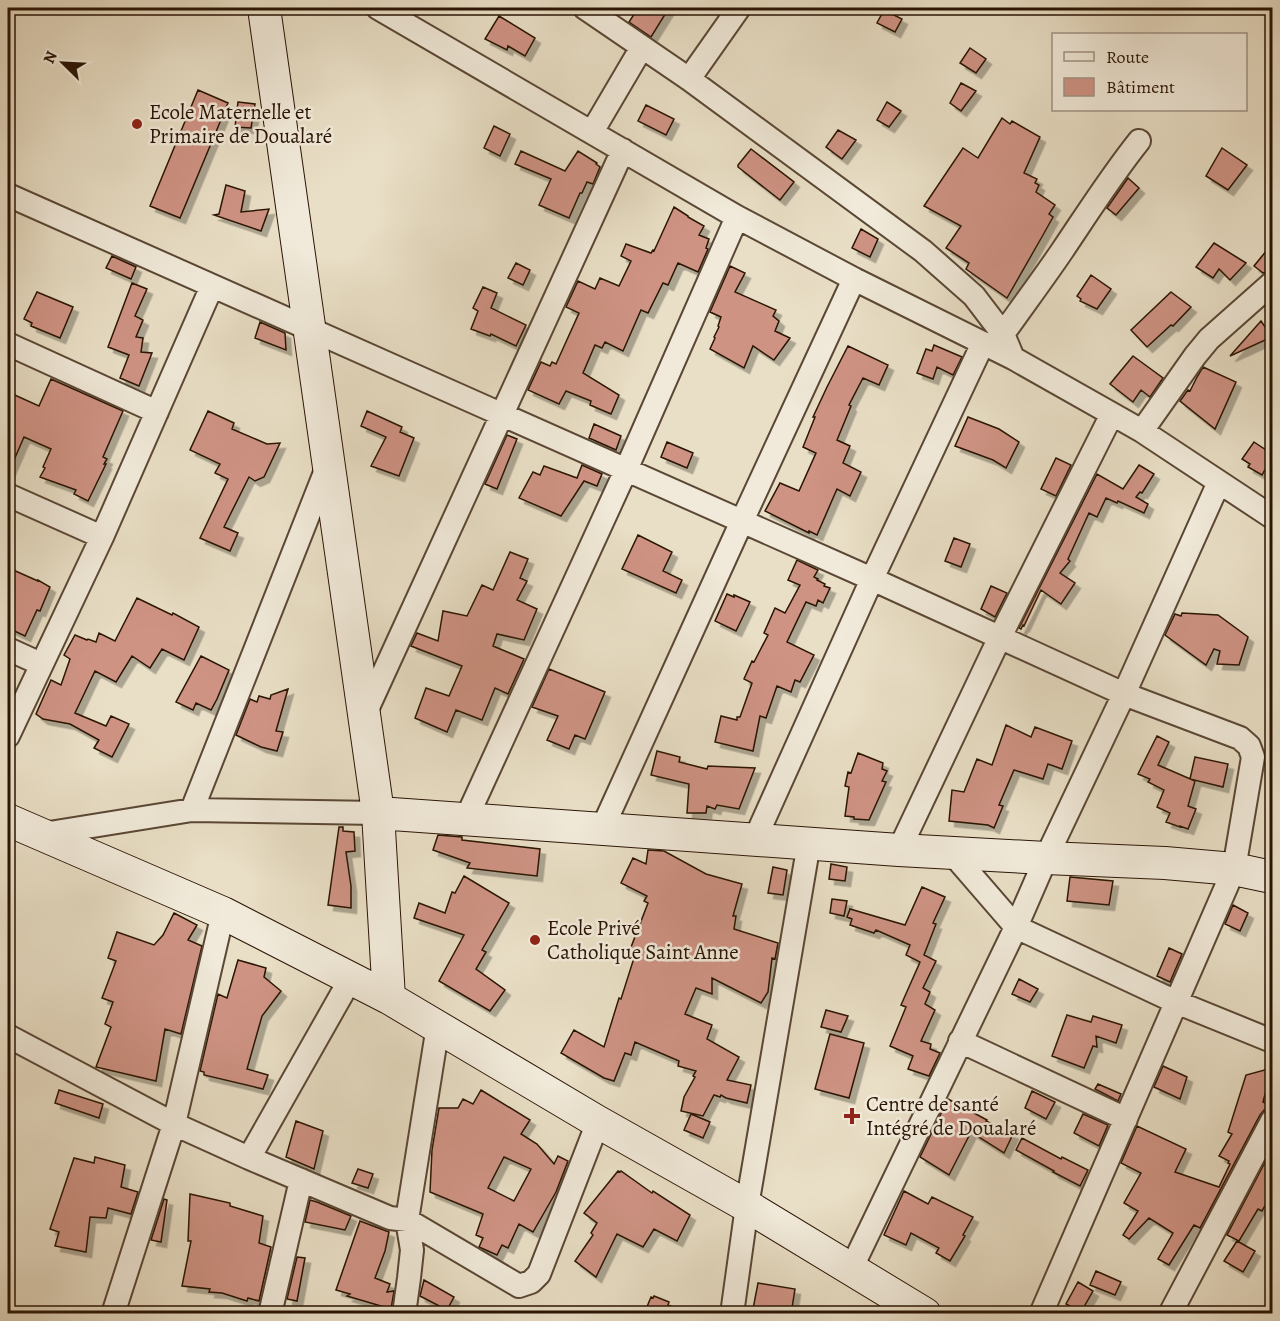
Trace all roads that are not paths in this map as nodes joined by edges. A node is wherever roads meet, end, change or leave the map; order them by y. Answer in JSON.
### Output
{"nodes":[{"id":1,"x":264,"y":8,"type":"edge"},
{"id":2,"x":378,"y":8,"type":"edge"},
{"id":3,"x":585,"y":8,"type":"edge"},
{"id":4,"x":739,"y":8,"type":"edge"},
{"id":5,"x":642,"y":47,"type":"junction"},
{"id":6,"x":689,"y":79,"type":"junction"},
{"id":7,"x":592,"y":132,"type":"junction"},
{"id":8,"x":1140,"y":141,"type":"dead end"},
{"id":9,"x":623,"y":150,"type":"junction"},
{"id":10,"x":8,"y":195,"type":"edge"},
{"id":11,"x":737,"y":216,"type":"junction"},
{"id":12,"x":854,"y":279,"type":"junction"},
{"id":13,"x":1271,"y":284,"type":"dead end"},
{"id":14,"x":212,"y":286,"type":"junction"},
{"id":15,"x":309,"y":330,"type":"junction"},
{"id":16,"x":993,"y":338,"type":"junction"},
{"id":17,"x":8,"y":344,"type":"edge"},
{"id":18,"x":157,"y":412,"type":"junction"},
{"id":19,"x":502,"y":414,"type":"junction"},
{"id":20,"x":1112,"y":414,"type":"junction"},
{"id":21,"x":1142,"y":431,"type":"junction"},
{"id":22,"x":328,"y":464,"type":"junction"},
{"id":23,"x":626,"y":470,"type":"junction"},
{"id":24,"x":1219,"y":483,"type":"junction"},
{"id":25,"x":8,"y":495,"type":"edge"},
{"id":26,"x":1272,"y":517,"type":"edge"},
{"id":27,"x":742,"y":521,"type":"junction"},
{"id":28,"x":102,"y":537,"type":"junction"},
{"id":29,"x":872,"y":579,"type":"junction"},
{"id":30,"x":1000,"y":637,"type":"junction"},
{"id":31,"x":8,"y":649,"type":"edge"},
{"id":32,"x":41,"y":664,"type":"junction"},
{"id":33,"x":1124,"y":694,"type":"junction"},
{"id":34,"x":364,"y":716,"type":"junction"},
{"id":35,"x":8,"y":736,"type":"edge"},
{"id":36,"x":192,"y":810,"type":"junction"},
{"id":37,"x":378,"y":813,"type":"junction"},
{"id":38,"x":466,"y":819,"type":"junction"},
{"id":39,"x":8,"y":820,"type":"edge"},
{"id":40,"x":602,"y":829,"type":"junction"},
{"id":41,"x":43,"y":834,"type":"junction"},
{"id":42,"x":755,"y":839,"type":"junction"},
{"id":43,"x":809,"y":843,"type":"junction"},
{"id":44,"x":899,"y":850,"type":"junction"},
{"id":45,"x":952,"y":853,"type":"junction"},
{"id":46,"x":1046,"y":858,"type":"junction"},
{"id":47,"x":1234,"y":869,"type":"junction"},
{"id":48,"x":1272,"y":877,"type":"edge"},
{"id":49,"x":223,"y":913,"type":"junction"},
{"id":50,"x":1016,"y":927,"type":"junction"},
{"id":51,"x":351,"y":978,"type":"junction"},
{"id":52,"x":389,"y":998,"type":"junction"},
{"id":53,"x":1176,"y":1002,"type":"junction"},
{"id":54,"x":438,"y":1026,"type":"junction"},
{"id":55,"x":8,"y":1036,"type":"edge"},
{"id":56,"x":960,"y":1041,"type":"junction"},
{"id":57,"x":1272,"y":1041,"type":"edge"},
{"id":58,"x":1126,"y":1119,"type":"junction"},
{"id":59,"x":1272,"y":1121,"type":"edge"},
{"id":60,"x":598,"y":1122,"type":"junction"},
{"id":61,"x":174,"y":1124,"type":"junction"},
{"id":62,"x":249,"y":1158,"type":"junction"},
{"id":63,"x":301,"y":1180,"type":"junction"},
{"id":64,"x":747,"y":1206,"type":"junction"},
{"id":65,"x":407,"y":1220,"type":"junction"},
{"id":66,"x":851,"y":1269,"type":"junction"},
{"id":67,"x":113,"y":1314,"type":"edge"},
{"id":68,"x":270,"y":1314,"type":"edge"},
{"id":69,"x":404,"y":1314,"type":"edge"},
{"id":70,"x":732,"y":1314,"type":"edge"},
{"id":71,"x":925,"y":1314,"type":"edge"},
{"id":72,"x":1041,"y":1314,"type":"edge"},
{"id":73,"x":1170,"y":1314,"type":"edge"}],
"edges":[{"from":1,"to":15,"type":"street"},
{"from":2,"to":7,"type":"street"},
{"from":3,"to":5,"type":"street"},
{"from":4,"to":6,"type":"street"},
{"from":5,"to":6,"type":"street"},
{"from":5,"to":7,"type":"street"},
{"from":6,"to":16,"type":"street"},
{"from":7,"to":9,"type":"street"},
{"from":8,"to":16,"type":"street"},
{"from":9,"to":11,"type":"street"},
{"from":9,"to":19,"type":"street"},
{"from":10,"to":14,"type":"street"},
{"from":11,"to":12,"type":"street"},
{"from":11,"to":23,"type":"street"},
{"from":12,"to":16,"type":"street"},
{"from":12,"to":27,"type":"street"},
{"from":13,"to":21,"type":"street"},
{"from":14,"to":15,"type":"street"},
{"from":14,"to":18,"type":"street"},
{"from":15,"to":19,"type":"street"},
{"from":15,"to":22,"type":"street"},
{"from":16,"to":20,"type":"street"},
{"from":16,"to":29,"type":"street"},
{"from":17,"to":18,"type":"street"},
{"from":18,"to":28,"type":"street"},
{"from":19,"to":23,"type":"street"},
{"from":19,"to":34,"type":"street"},
{"from":20,"to":21,"type":"street"},
{"from":20,"to":30,"type":"street"},
{"from":21,"to":24,"type":"street"},
{"from":22,"to":34,"type":"street"},
{"from":22,"to":36,"type":"street"},
{"from":23,"to":27,"type":"street"},
{"from":23,"to":38,"type":"street"},
{"from":24,"to":26,"type":"street"},
{"from":24,"to":33,"type":"street"},
{"from":25,"to":28,"type":"street"},
{"from":27,"to":29,"type":"street"},
{"from":27,"to":40,"type":"street"},
{"from":28,"to":32,"type":"street"},
{"from":29,"to":30,"type":"street"},
{"from":29,"to":42,"type":"street"},
{"from":30,"to":33,"type":"street"},
{"from":30,"to":44,"type":"street"},
{"from":31,"to":32,"type":"street"},
{"from":32,"to":35,"type":"street"},
{"from":33,"to":46,"type":"street"},
{"from":33,"to":47,"type":"street"},
{"from":34,"to":37,"type":"street"},
{"from":36,"to":37,"type":"street"},
{"from":36,"to":41,"type":"street"},
{"from":37,"to":38,"type":"street"},
{"from":37,"to":52,"type":"street"},
{"from":38,"to":40,"type":"street"},
{"from":39,"to":41,"type":"street"},
{"from":40,"to":42,"type":"street"},
{"from":41,"to":49,"type":"street"},
{"from":42,"to":43,"type":"street"},
{"from":43,"to":44,"type":"street"},
{"from":43,"to":64,"type":"street"},
{"from":44,"to":45,"type":"street"},
{"from":45,"to":46,"type":"street"},
{"from":45,"to":50,"type":"street"},
{"from":46,"to":47,"type":"street"},
{"from":46,"to":50,"type":"street"},
{"from":47,"to":48,"type":"street"},
{"from":47,"to":53,"type":"street"},
{"from":49,"to":51,"type":"street"},
{"from":49,"to":61,"type":"street"},
{"from":50,"to":53,"type":"street"},
{"from":50,"to":56,"type":"street"},
{"from":51,"to":52,"type":"street"},
{"from":51,"to":62,"type":"street"},
{"from":52,"to":54,"type":"street"},
{"from":53,"to":57,"type":"street"},
{"from":53,"to":58,"type":"street"},
{"from":54,"to":60,"type":"street"},
{"from":54,"to":65,"type":"street"},
{"from":55,"to":61,"type":"street"},
{"from":56,"to":58,"type":"street"},
{"from":56,"to":66,"type":"street"},
{"from":58,"to":72,"type":"street"},
{"from":59,"to":73,"type":"street"},
{"from":60,"to":64,"type":"street"},
{"from":60,"to":65,"type":"street"},
{"from":61,"to":62,"type":"street"},
{"from":61,"to":67,"type":"street"},
{"from":62,"to":63,"type":"street"},
{"from":63,"to":65,"type":"street"},
{"from":63,"to":68,"type":"street"},
{"from":64,"to":66,"type":"street"},
{"from":64,"to":70,"type":"street"},
{"from":65,"to":69,"type":"street"},
{"from":66,"to":71,"type":"street"}]}
